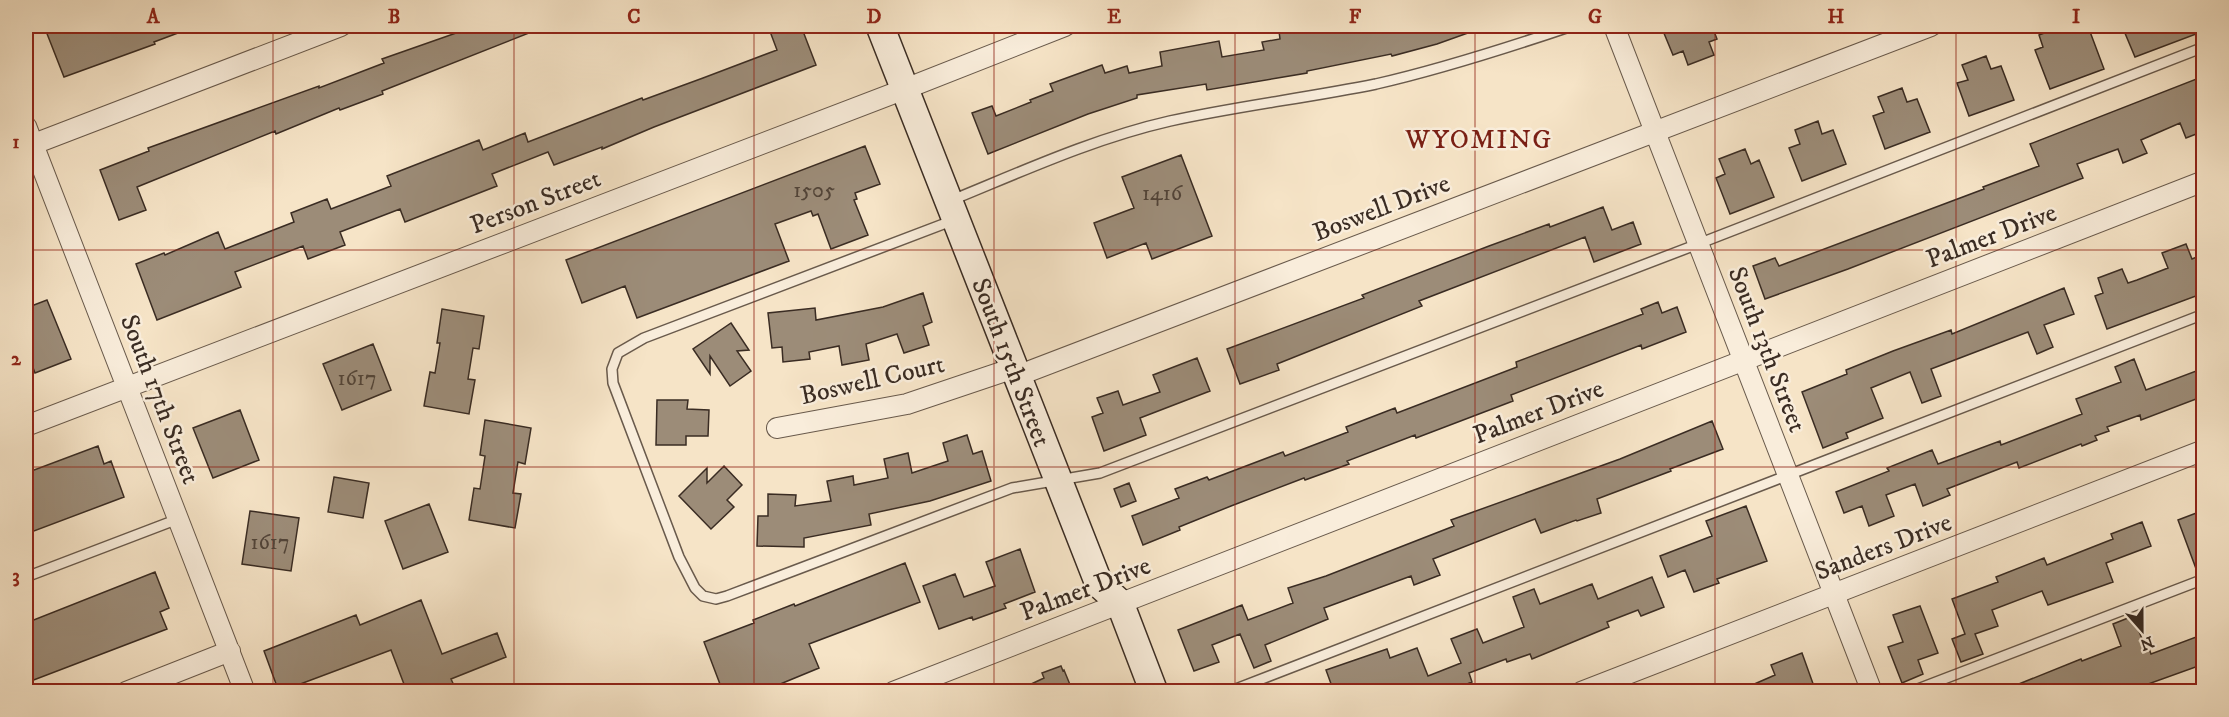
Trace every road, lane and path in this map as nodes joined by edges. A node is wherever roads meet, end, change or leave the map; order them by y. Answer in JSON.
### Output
{"nodes":[{"id":1,"x":341,"y":26,"type":"edge"},
{"id":2,"x":880,"y":26,"type":"edge"},
{"id":3,"x":1065,"y":26,"type":"edge"},
{"id":4,"x":1572,"y":26,"type":"edge"},
{"id":5,"x":1614,"y":26,"type":"edge"},
{"id":6,"x":1931,"y":26,"type":"edge"},
{"id":7,"x":2204,"y":47,"type":"edge"},
{"id":8,"x":905,"y":89,"type":"junction"},
{"id":9,"x":1655,"y":131,"type":"junction"},
{"id":10,"x":28,"y":139,"type":"edge"},
{"id":11,"x":2204,"y":181,"type":"edge"},
{"id":12,"x":953,"y":210,"type":"junction"},
{"id":13,"x":1698,"y":244,"type":"junction"},
{"id":14,"x":2204,"y":314,"type":"edge"},
{"id":15,"x":1744,"y":360,"type":"junction"},
{"id":16,"x":1016,"y":372,"type":"junction"},
{"id":17,"x":126,"y":386,"type":"junction"},
{"id":18,"x":26,"y":426,"type":"edge"},
{"id":19,"x":777,"y":428,"type":"dead end"},
{"id":20,"x":2204,"y":450,"type":"edge"},
{"id":21,"x":1788,"y":474,"type":"junction"},
{"id":22,"x":1058,"y":480,"type":"junction"},
{"id":23,"x":178,"y":519,"type":"junction"},
{"id":24,"x":26,"y":577,"type":"edge"},
{"id":25,"x":2204,"y":579,"type":"edge"},
{"id":26,"x":1834,"y":593,"type":"junction"},
{"id":27,"x":1120,"y":603,"type":"junction"},
{"id":28,"x":230,"y":651,"type":"junction"},
{"id":29,"x":126,"y":692,"type":"edge"},
{"id":30,"x":245,"y":692,"type":"edge"},
{"id":31,"x":893,"y":692,"type":"edge"},
{"id":32,"x":1154,"y":692,"type":"edge"},
{"id":33,"x":1228,"y":692,"type":"edge"},
{"id":34,"x":1581,"y":692,"type":"edge"},
{"id":35,"x":1872,"y":692,"type":"edge"},
{"id":36,"x":1910,"y":692,"type":"edge"}],
"edges":[{"from":1,"to":10,"type":"street"},
{"from":2,"to":8,"type":"main road","name":"South 15th Street"},
{"from":3,"to":8,"type":"street","name":"Person Street"},
{"from":4,"to":12,"type":"lane"},
{"from":5,"to":9,"type":"street","name":"South 13th Street"},
{"from":6,"to":9,"type":"street","name":"Boswell Drive"},
{"from":7,"to":13,"type":"lane"},
{"from":8,"to":12,"type":"main road","name":"South 15th Street"},
{"from":8,"to":17,"type":"street","name":"Person Street"},
{"from":9,"to":13,"type":"street","name":"South 13th Street"},
{"from":9,"to":16,"type":"street","name":"Boswell Drive"},
{"from":10,"to":17,"type":"street","name":"South 17th Street"},
{"from":11,"to":15,"type":"street","name":"Palmer Drive"},
{"from":12,"to":16,"type":"main road","name":"South 15th Street"},
{"from":12,"to":22,"type":"lane"},
{"from":13,"to":15,"type":"street","name":"South 13th Street"},
{"from":13,"to":22,"type":"lane"},
{"from":14,"to":21,"type":"lane"},
{"from":15,"to":21,"type":"street","name":"South 13th Street"},
{"from":15,"to":27,"type":"street","name":"Palmer Drive"},
{"from":16,"to":19,"type":"street","name":"Boswell Court"},
{"from":16,"to":22,"type":"main road","name":"South 15th Street"},
{"from":17,"to":18,"type":"street","name":"Person Street"},
{"from":17,"to":23,"type":"street","name":"South 17th Street"},
{"from":20,"to":26,"type":"street","name":"Sanders Drive"},
{"from":21,"to":26,"type":"street","name":"South 13th Street"},
{"from":21,"to":33,"type":"lane"},
{"from":22,"to":27,"type":"main road","name":"South 15th Street"},
{"from":23,"to":24,"type":"lane"},
{"from":23,"to":28,"type":"street","name":"South 17th Street"},
{"from":25,"to":36,"type":"lane"},
{"from":26,"to":34,"type":"street","name":"Sanders Drive"},
{"from":26,"to":35,"type":"street","name":"South 13th Street"},
{"from":27,"to":31,"type":"street","name":"Palmer Drive"},
{"from":27,"to":32,"type":"main road","name":"South 15th Street"},
{"from":28,"to":29,"type":"street"},
{"from":28,"to":30,"type":"street","name":"South 17th Street"}]}
